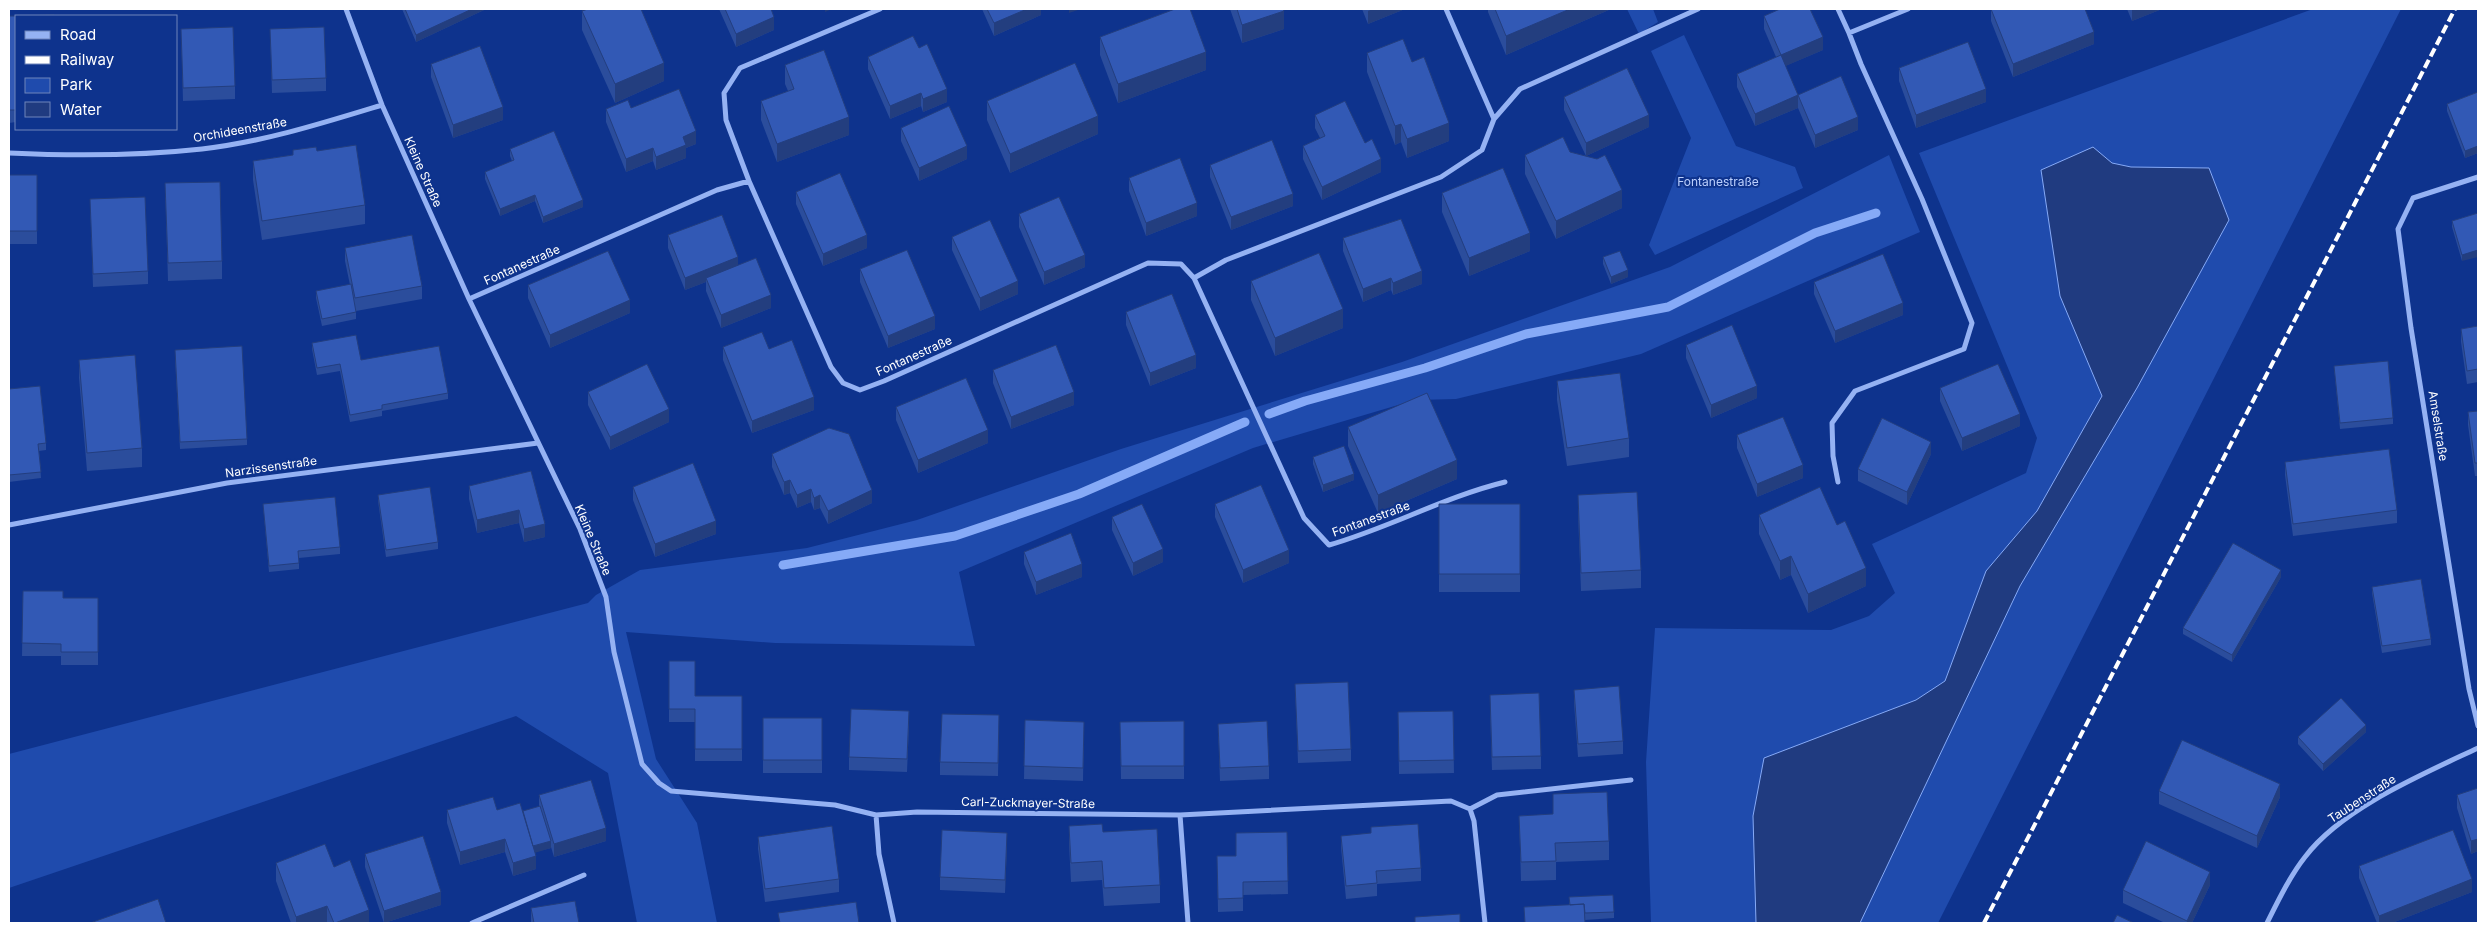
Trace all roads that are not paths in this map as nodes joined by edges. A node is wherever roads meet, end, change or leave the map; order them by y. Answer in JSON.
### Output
{"nodes":[{"id":1,"x":346,"y":9,"type":"edge"},
{"id":2,"x":880,"y":9,"type":"edge"},
{"id":3,"x":1446,"y":9,"type":"edge"},
{"id":4,"x":1698,"y":9,"type":"edge"},
{"id":5,"x":1838,"y":9,"type":"edge"},
{"id":6,"x":1908,"y":9,"type":"edge"},
{"id":7,"x":1849,"y":33,"type":"junction"},
{"id":8,"x":382,"y":104,"type":"junction"},
{"id":9,"x":1494,"y":119,"type":"junction"},
{"id":10,"x":9,"y":153,"type":"edge"},
{"id":11,"x":2478,"y":177,"type":"edge"},
{"id":12,"x":748,"y":181,"type":"junction"},
{"id":13,"x":1194,"y":278,"type":"junction"},
{"id":14,"x":470,"y":298,"type":"junction"},
{"id":15,"x":538,"y":443,"type":"junction"},
{"id":16,"x":1505,"y":482,"type":"dead end"},
{"id":17,"x":1838,"y":482,"type":"dead end"},
{"id":18,"x":9,"y":524,"type":"edge"},
{"id":19,"x":2478,"y":726,"type":"edge"},
{"id":20,"x":2478,"y":748,"type":"edge"},
{"id":21,"x":1631,"y":780,"type":"dead end"},
{"id":22,"x":1470,"y":809,"type":"junction"},
{"id":23,"x":876,"y":815,"type":"junction"},
{"id":24,"x":1180,"y":815,"type":"junction"},
{"id":25,"x":584,"y":875,"type":"dead end"},
{"id":26,"x":472,"y":923,"type":"edge"},
{"id":27,"x":894,"y":923,"type":"edge"},
{"id":28,"x":1188,"y":923,"type":"edge"},
{"id":29,"x":1484,"y":923,"type":"edge"},
{"id":30,"x":2267,"y":923,"type":"edge"}],
"edges":[{"from":1,"to":8,"type":"street","name":"Kleine Straße"},
{"from":2,"to":12,"type":"street","name":"Fontanestraße"},
{"from":3,"to":9,"type":"street"},
{"from":4,"to":9,"type":"street"},
{"from":5,"to":7,"type":"street"},
{"from":6,"to":7,"type":"street"},
{"from":7,"to":17,"type":"street"},
{"from":8,"to":10,"type":"street","name":"Orchideenstraße"},
{"from":8,"to":14,"type":"street","name":"Kleine Straße"},
{"from":9,"to":13,"type":"street"},
{"from":11,"to":19,"type":"street","name":"Amselstraße"},
{"from":12,"to":13,"type":"street","name":"Fontanestraße"},
{"from":12,"to":14,"type":"street","name":"Fontanestraße"},
{"from":13,"to":16,"type":"street","name":"Fontanestraße"},
{"from":14,"to":15,"type":"street","name":"Kleine Straße"},
{"from":15,"to":18,"type":"street","name":"Narzissenstraße"},
{"from":15,"to":23,"type":"street","name":"Kleine Straße"},
{"from":20,"to":30,"type":"street","name":"Taubenstraße"},
{"from":21,"to":22,"type":"street"},
{"from":22,"to":24,"type":"street","name":"Carl-Zuckmayer-Straße"},
{"from":22,"to":29,"type":"street"},
{"from":23,"to":24,"type":"street","name":"Carl-Zuckmayer-Straße"},
{"from":23,"to":27,"type":"street"},
{"from":24,"to":28,"type":"street"},
{"from":25,"to":26,"type":"street"}]}
